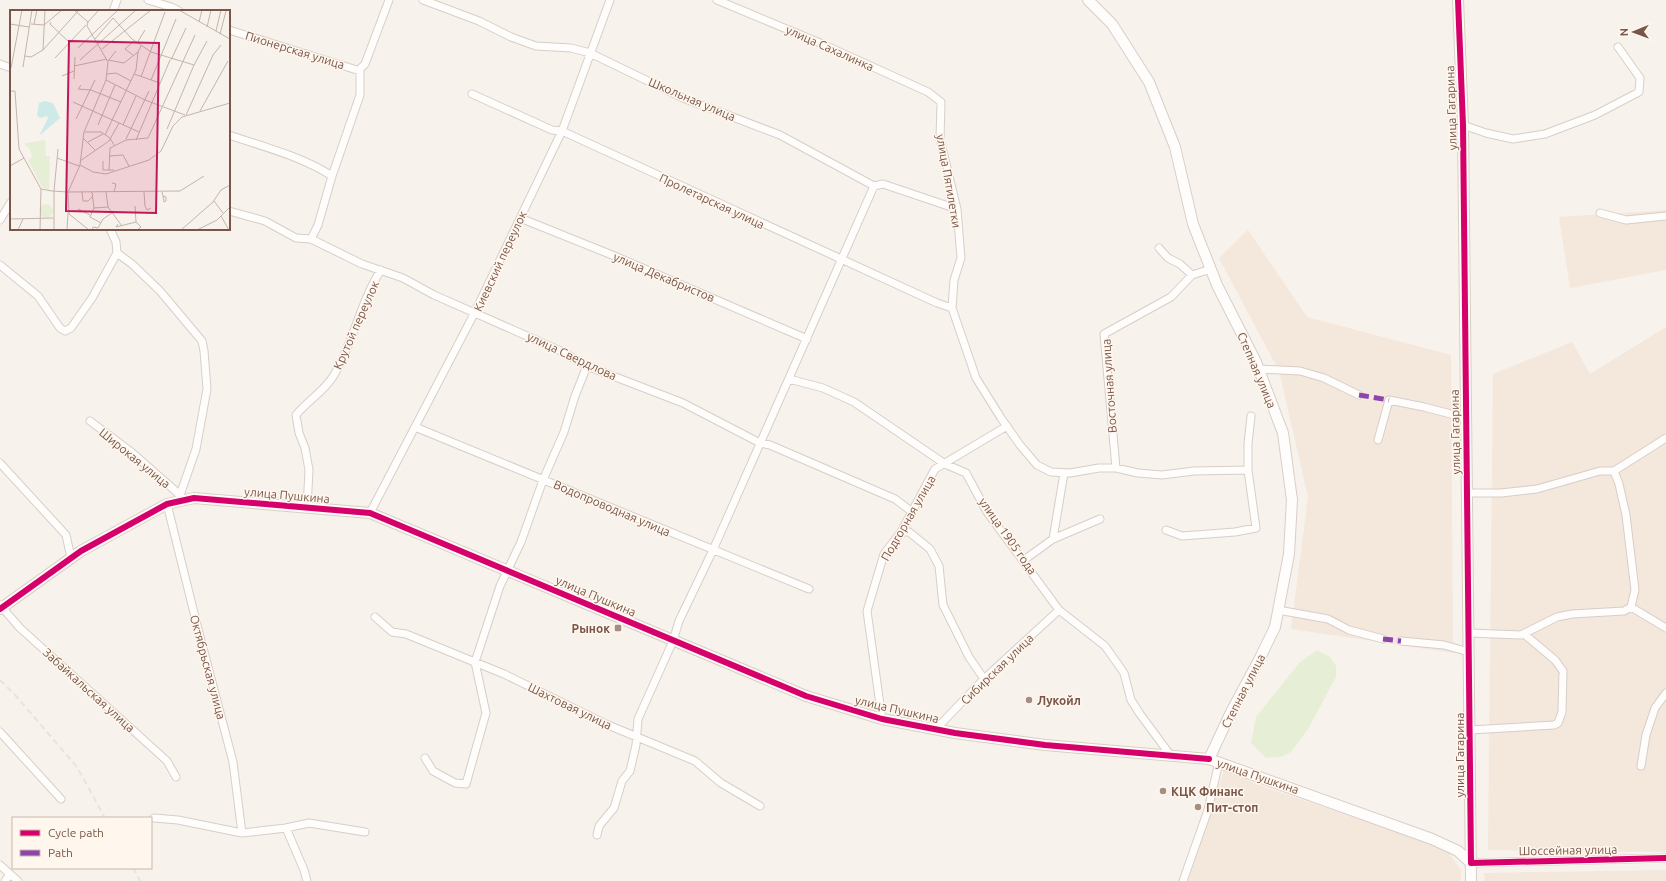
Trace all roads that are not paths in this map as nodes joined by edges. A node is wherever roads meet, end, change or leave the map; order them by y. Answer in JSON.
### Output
{"nodes":[{"id":1,"x":117,"y":0,"type":"edge"},
{"id":2,"x":148,"y":0,"type":"edge"},
{"id":3,"x":388,"y":0,"type":"edge"},
{"id":4,"x":423,"y":0,"type":"edge"},
{"id":5,"x":610,"y":0,"type":"edge"},
{"id":6,"x":717,"y":0,"type":"edge"},
{"id":7,"x":1088,"y":0,"type":"edge"},
{"id":8,"x":1458,"y":0,"type":"edge"},
{"id":9,"x":113,"y":10,"type":"edge"},
{"id":10,"x":177,"y":10,"type":"edge"},
{"id":11,"x":230,"y":30,"type":"edge"},
{"id":12,"x":1618,"y":47,"type":"dead end"},
{"id":13,"x":590,"y":53,"type":"junction"},
{"id":14,"x":0,"y":64,"type":"edge"},
{"id":15,"x":10,"y":68,"type":"edge"},
{"id":16,"x":360,"y":71,"type":"junction"},
{"id":17,"x":472,"y":94,"type":"dead end"},
{"id":18,"x":941,"y":102,"type":"joint"},
{"id":19,"x":1462,"y":125,"type":"junction"},
{"id":20,"x":562,"y":131,"type":"junction"},
{"id":21,"x":230,"y":135,"type":"edge"},
{"id":22,"x":332,"y":176,"type":"junction"},
{"id":23,"x":874,"y":186,"type":"junction"},
{"id":24,"x":10,"y":203,"type":"edge"},
{"id":25,"x":956,"y":209,"type":"junction"},
{"id":26,"x":230,"y":211,"type":"edge"},
{"id":27,"x":1600,"y":213,"type":"dead end"},
{"id":28,"x":1666,"y":216,"type":"edge"},
{"id":29,"x":0,"y":218,"type":"edge"},
{"id":30,"x":520,"y":218,"type":"junction"},
{"id":31,"x":110,"y":230,"type":"edge"},
{"id":32,"x":311,"y":240,"type":"junction"},
{"id":33,"x":1159,"y":248,"type":"dead end"},
{"id":34,"x":117,"y":252,"type":"junction"},
{"id":35,"x":841,"y":260,"type":"junction"},
{"id":36,"x":0,"y":266,"type":"edge"},
{"id":37,"x":1211,"y":269,"type":"junction"},
{"id":38,"x":382,"y":270,"type":"junction"},
{"id":39,"x":1192,"y":275,"type":"junction"},
{"id":40,"x":952,"y":308,"type":"junction"},
{"id":41,"x":475,"y":312,"type":"junction"},
{"id":42,"x":807,"y":339,"type":"junction"},
{"id":43,"x":587,"y":366,"type":"junction"},
{"id":44,"x":1259,"y":369,"type":"junction"},
{"id":45,"x":789,"y":379,"type":"junction"},
{"id":46,"x":1359,"y":395,"type":"dead end"},
{"id":47,"x":1251,"y":416,"type":"dead end"},
{"id":48,"x":1466,"y":418,"type":"junction"},
{"id":49,"x":90,"y":421,"type":"dead end"},
{"id":50,"x":1007,"y":426,"type":"junction"},
{"id":51,"x":415,"y":427,"type":"junction"},
{"id":52,"x":1666,"y":438,"type":"edge"},
{"id":53,"x":1378,"y":440,"type":"dead end"},
{"id":54,"x":760,"y":443,"type":"junction"},
{"id":55,"x":0,"y":463,"type":"edge"},
{"id":56,"x":945,"y":464,"type":"junction"},
{"id":57,"x":1116,"y":468,"type":"junction"},
{"id":58,"x":1248,"y":470,"type":"junction"},
{"id":59,"x":1614,"y":471,"type":"junction"},
{"id":60,"x":1067,"y":473,"type":"junction"},
{"id":61,"x":543,"y":480,"type":"junction"},
{"id":62,"x":1467,"y":493,"type":"junction"},
{"id":63,"x":179,"y":498,"type":"junction"},
{"id":64,"x":166,"y":504,"type":"junction"},
{"id":65,"x":307,"y":508,"type":"junction"},
{"id":66,"x":911,"y":511,"type":"junction"},
{"id":67,"x":370,"y":513,"type":"junction"},
{"id":68,"x":1100,"y":519,"type":"dead end"},
{"id":69,"x":1166,"y":530,"type":"dead end"},
{"id":70,"x":901,"y":532,"type":"junction"},
{"id":71,"x":1053,"y":539,"type":"junction"},
{"id":72,"x":713,"y":550,"type":"junction"},
{"id":73,"x":71,"y":558,"type":"junction"},
{"id":74,"x":1024,"y":560,"type":"junction"},
{"id":75,"x":508,"y":571,"type":"junction"},
{"id":76,"x":809,"y":589,"type":"dead end"},
{"id":77,"x":1,"y":607,"type":"edge"},
{"id":78,"x":1631,"y":607,"type":"junction"},
{"id":79,"x":1059,"y":610,"type":"junction"},
{"id":80,"x":1278,"y":610,"type":"junction"},
{"id":81,"x":375,"y":617,"type":"dead end"},
{"id":82,"x":1666,"y":628,"type":"edge"},
{"id":83,"x":1469,"y":633,"type":"junction"},
{"id":84,"x":1524,"y":634,"type":"junction"},
{"id":85,"x":1383,"y":639,"type":"dead end"},
{"id":86,"x":673,"y":641,"type":"junction"},
{"id":87,"x":1401,"y":641,"type":"dead end"},
{"id":88,"x":1469,"y":652,"type":"junction"},
{"id":89,"x":475,"y":662,"type":"junction"},
{"id":90,"x":984,"y":679,"type":"junction"},
{"id":91,"x":1666,"y":693,"type":"edge"},
{"id":92,"x":882,"y":719,"type":"junction"},
{"id":93,"x":935,"y":730,"type":"junction"},
{"id":94,"x":1470,"y":730,"type":"junction"},
{"id":95,"x":0,"y":732,"type":"edge"},
{"id":96,"x":637,"y":737,"type":"junction"},
{"id":97,"x":1172,"y":756,"type":"junction"},
{"id":98,"x":425,"y":758,"type":"dead end"},
{"id":99,"x":1214,"y":760,"type":"junction"},
{"id":100,"x":1641,"y":766,"type":"dead end"},
{"id":101,"x":176,"y":777,"type":"dead end"},
{"id":102,"x":61,"y":799,"type":"dead end"},
{"id":103,"x":760,"y":806,"type":"dead end"},
{"id":104,"x":154,"y":818,"type":"dead end"},
{"id":105,"x":286,"y":828,"type":"junction"},
{"id":106,"x":365,"y":832,"type":"dead end"},
{"id":107,"x":242,"y":833,"type":"junction"},
{"id":108,"x":597,"y":835,"type":"dead end"},
{"id":109,"x":1666,"y":858,"type":"edge"},
{"id":110,"x":1471,"y":863,"type":"junction"},
{"id":111,"x":0,"y":865,"type":"edge"},
{"id":112,"x":10,"y":874,"type":"junction"},
{"id":113,"x":5,"y":881,"type":"edge"},
{"id":114,"x":18,"y":881,"type":"edge"},
{"id":115,"x":307,"y":881,"type":"edge"},
{"id":116,"x":1183,"y":881,"type":"edge"},
{"id":117,"x":1471,"y":881,"type":"edge"}],
"edges":[{"from":1,"to":9,"type":"street"},
{"from":2,"to":10,"type":"street"},
{"from":3,"to":16,"type":"street"},
{"from":4,"to":13,"type":"street","name":"Школьная улица"},
{"from":5,"to":13,"type":"street","name":"Киевский переулок"},
{"from":6,"to":18,"type":"street","name":"улица Сахалинка"},
{"from":7,"to":37,"type":"street","name":"Степная улица"},
{"from":8,"to":19,"type":"street","name":"улица Гагарина"},
{"from":11,"to":16,"type":"street","name":"Пионерская улица"},
{"from":12,"to":19,"type":"street"},
{"from":13,"to":20,"type":"street","name":"Киевский переулок"},
{"from":13,"to":23,"type":"street","name":"Школьная улица"},
{"from":14,"to":15,"type":"street"},
{"from":16,"to":22,"type":"street"},
{"from":17,"to":20,"type":"street","name":"Пролетарская улица"},
{"from":18,"to":25,"type":"street","name":"улица Пятилетки"},
{"from":19,"to":48,"type":"street","name":"улица Гагарина"},
{"from":20,"to":30,"type":"street","name":"Киевский переулок"},
{"from":20,"to":35,"type":"street","name":"Пролетарская улица"},
{"from":21,"to":22,"type":"street"},
{"from":22,"to":32,"type":"street"},
{"from":23,"to":25,"type":"street","name":"Школьная улица"},
{"from":23,"to":35,"type":"street"},
{"from":24,"to":29,"type":"street"},
{"from":25,"to":40,"type":"street","name":"улица Пятилетки"},
{"from":26,"to":32,"type":"street","name":"улица Свердлова"},
{"from":27,"to":28,"type":"street"},
{"from":30,"to":41,"type":"street","name":"Киевский переулок"},
{"from":30,"to":42,"type":"street","name":"улица Декабристов"},
{"from":31,"to":34,"type":"street"},
{"from":32,"to":38,"type":"street","name":"улица Свердлова"},
{"from":33,"to":39,"type":"street"},
{"from":34,"to":36,"type":"street"},
{"from":34,"to":63,"type":"street","name":"Широкая улица"},
{"from":35,"to":40,"type":"street","name":"Пролетарская улица"},
{"from":35,"to":42,"type":"street"},
{"from":37,"to":39,"type":"street","name":"Восточная улица"},
{"from":37,"to":44,"type":"street","name":"Степная улица"},
{"from":38,"to":41,"type":"street","name":"улица Свердлова"},
{"from":38,"to":65,"type":"street","name":"Крутой переулок"},
{"from":39,"to":57,"type":"street","name":"Восточная улица"},
{"from":40,"to":50,"type":"street","name":"улица Пятилетки"},
{"from":41,"to":43,"type":"street","name":"улица Свердлова"},
{"from":41,"to":51,"type":"street","name":"Киевский переулок"},
{"from":42,"to":45,"type":"street"},
{"from":43,"to":54,"type":"street","name":"улица Свердлова"},
{"from":43,"to":61,"type":"street"},
{"from":44,"to":46,"type":"street"},
{"from":44,"to":80,"type":"street","name":"Степная улица"},
{"from":45,"to":54,"type":"street"},
{"from":45,"to":56,"type":"street","name":"улица 1905 года"},
{"from":47,"to":58,"type":"street"},
{"from":48,"to":53,"type":"street"},
{"from":48,"to":62,"type":"street","name":"улица Гагарина"},
{"from":49,"to":63,"type":"street","name":"Широкая улица"},
{"from":50,"to":56,"type":"street","name":"Подгорная улица"},
{"from":50,"to":60,"type":"street","name":"улица Пятилетки"},
{"from":51,"to":61,"type":"street","name":"Водопроводная улица"},
{"from":51,"to":67,"type":"street","name":"Киевский переулок"},
{"from":52,"to":59,"type":"street"},
{"from":54,"to":66,"type":"street","name":"улица Свердлова"},
{"from":54,"to":72,"type":"street"},
{"from":55,"to":73,"type":"street"},
{"from":56,"to":66,"type":"street","name":"Подгорная улица"},
{"from":56,"to":74,"type":"street","name":"улица 1905 года"},
{"from":57,"to":58,"type":"street"},
{"from":57,"to":60,"type":"street"},
{"from":58,"to":69,"type":"street"},
{"from":59,"to":62,"type":"street"},
{"from":59,"to":78,"type":"street"},
{"from":60,"to":71,"type":"street"},
{"from":61,"to":72,"type":"street","name":"Водопроводная улица"},
{"from":61,"to":75,"type":"street"},
{"from":62,"to":83,"type":"street","name":"улица Гагарина"},
{"from":63,"to":64,"type":"street","name":"улица Пушкина"},
{"from":63,"to":65,"type":"street","name":"улица Пушкина"},
{"from":64,"to":73,"type":"street","name":"улица Пушкина"},
{"from":64,"to":107,"type":"street","name":"Октябрьская улица"},
{"from":65,"to":67,"type":"street","name":"улица Пушкина"},
{"from":66,"to":70,"type":"street","name":"Подгорная улица"},
{"from":67,"to":75,"type":"street","name":"улица Пушкина"},
{"from":68,"to":71,"type":"street"},
{"from":70,"to":90,"type":"street"},
{"from":70,"to":92,"type":"street","name":"Подгорная улица"},
{"from":71,"to":74,"type":"street"},
{"from":72,"to":76,"type":"street","name":"Водопроводная улица"},
{"from":72,"to":86,"type":"street"},
{"from":73,"to":77,"type":"street","name":"улица Пушкина"},
{"from":74,"to":79,"type":"street","name":"улица 1905 года"},
{"from":75,"to":86,"type":"street","name":"улица Пушкина"},
{"from":75,"to":89,"type":"street"},
{"from":77,"to":101,"type":"street","name":"Забайкальская улица"},
{"from":78,"to":82,"type":"street"},
{"from":78,"to":84,"type":"street"},
{"from":79,"to":90,"type":"street","name":"Сибирская улица"},
{"from":79,"to":97,"type":"street","name":"улица 1905 года"},
{"from":80,"to":85,"type":"street"},
{"from":80,"to":99,"type":"street","name":"Степная улица"},
{"from":81,"to":89,"type":"street","name":"Шахтовая улица"},
{"from":83,"to":84,"type":"street"},
{"from":83,"to":88,"type":"street","name":"улица Гагарина"},
{"from":84,"to":94,"type":"street"},
{"from":86,"to":92,"type":"street","name":"улица Пушкина"},
{"from":86,"to":96,"type":"street"},
{"from":87,"to":88,"type":"street"},
{"from":88,"to":94,"type":"street","name":"улица Гагарина"},
{"from":89,"to":96,"type":"street","name":"Шахтовая улица"},
{"from":89,"to":98,"type":"street"},
{"from":90,"to":93,"type":"street","name":"Сибирская улица"},
{"from":91,"to":100,"type":"street"},
{"from":92,"to":93,"type":"street","name":"улица Пушкина"},
{"from":93,"to":97,"type":"street","name":"улица Пушкина"},
{"from":94,"to":110,"type":"street","name":"улица Гагарина"},
{"from":95,"to":102,"type":"street"},
{"from":96,"to":103,"type":"street","name":"Шахтовая улица"},
{"from":96,"to":108,"type":"street"},
{"from":97,"to":99,"type":"street","name":"улица Пушкина"},
{"from":99,"to":110,"type":"street","name":"улица Пушкина"},
{"from":99,"to":116,"type":"street"},
{"from":104,"to":107,"type":"street"},
{"from":105,"to":106,"type":"street"},
{"from":105,"to":107,"type":"street"},
{"from":105,"to":115,"type":"street"},
{"from":109,"to":110,"type":"street","name":"Шоссейная улица"},
{"from":110,"to":117,"type":"street","name":"улица Гагарина"},
{"from":111,"to":112,"type":"street"},
{"from":112,"to":113,"type":"street"},
{"from":112,"to":114,"type":"street"}]}
